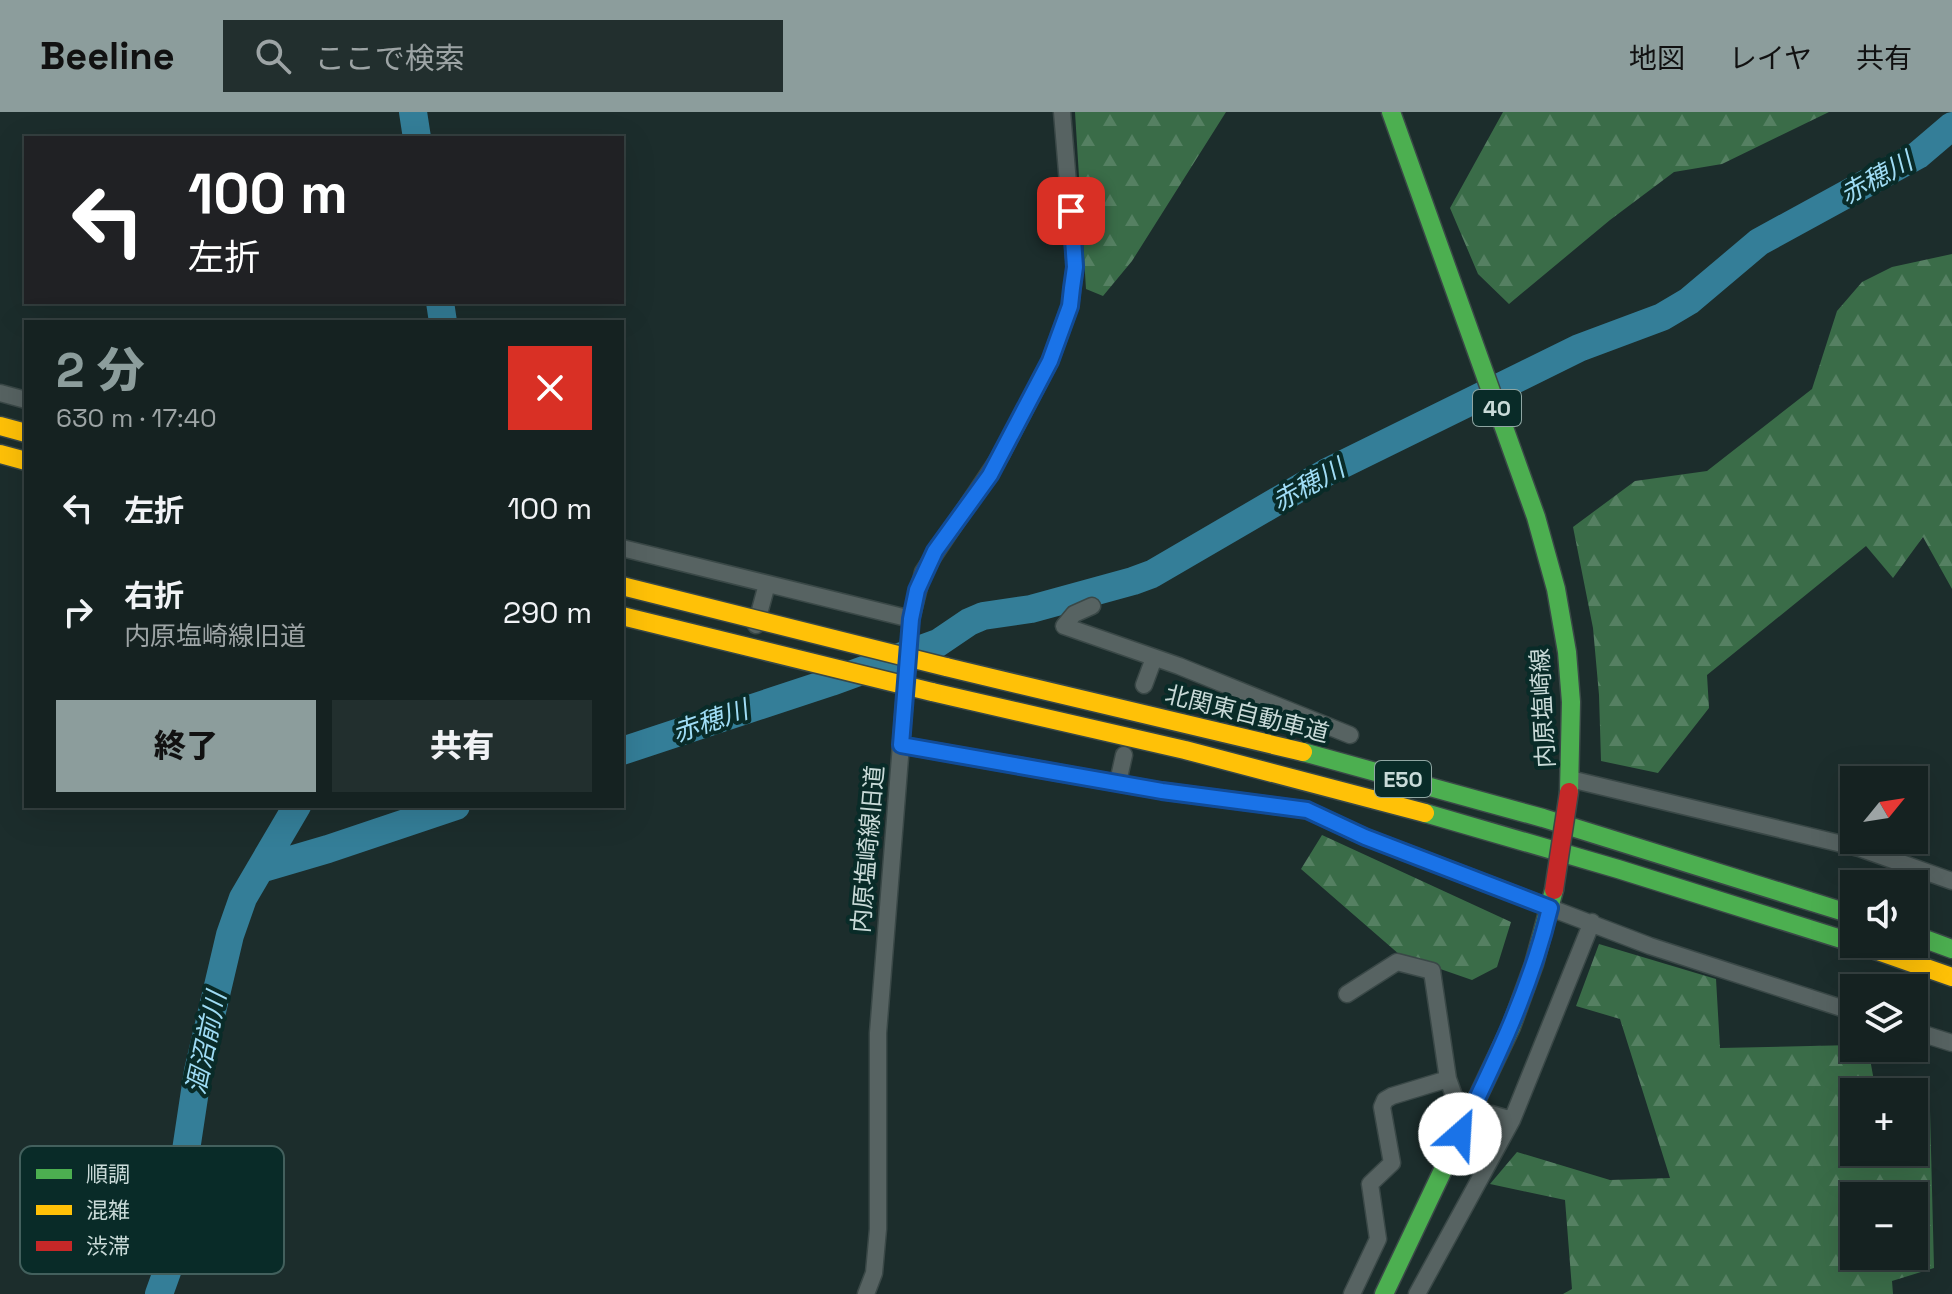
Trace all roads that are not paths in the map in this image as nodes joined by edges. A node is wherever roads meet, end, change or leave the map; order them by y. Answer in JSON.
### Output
{"nodes":[{"id":1,"x":1062,"y":112,"type":"edge"},
{"id":2,"x":1391,"y":112,"type":"edge"},
{"id":3,"x":0,"y":393,"type":"edge"},
{"id":4,"x":24,"y":399,"type":"edge"},
{"id":5,"x":0,"y":426,"type":"edge"},
{"id":6,"x":24,"y":432,"type":"edge"},
{"id":7,"x":0,"y":454,"type":"edge"},
{"id":8,"x":24,"y":460,"type":"edge"},
{"id":9,"x":624,"y":548,"type":"edge"},
{"id":10,"x":767,"y":584,"type":"junction"},
{"id":11,"x":624,"y":586,"type":"edge"},
{"id":12,"x":1092,"y":606,"type":"dead end"},
{"id":13,"x":624,"y":616,"type":"edge"},
{"id":14,"x":911,"y":619,"type":"junction"},
{"id":15,"x":624,"y":629,"type":"edge"},
{"id":16,"x":1154,"y":658,"type":"junction"},
{"id":17,"x":747,"y":660,"type":"junction"},
{"id":18,"x":796,"y":672,"type":"dead end"},
{"id":19,"x":1144,"y":685,"type":"dead end"},
{"id":20,"x":1350,"y":735,"type":"dead end"},
{"id":21,"x":901,"y":745,"type":"junction"},
{"id":22,"x":1124,"y":755,"type":"dead end"},
{"id":23,"x":1118,"y":782,"type":"junction"},
{"id":24,"x":1570,"y":786,"type":"junction"},
{"id":25,"x":1952,"y":881,"type":"edge"},
{"id":26,"x":1552,"y":899,"type":"junction"},
{"id":27,"x":1840,"y":910,"type":"edge"},
{"id":28,"x":1592,"y":922,"type":"junction"},
{"id":29,"x":1840,"y":938,"type":"edge"},
{"id":30,"x":1928,"y":940,"type":"edge"},
{"id":31,"x":1952,"y":949,"type":"edge"},
{"id":32,"x":1898,"y":958,"type":"edge"},
{"id":33,"x":1952,"y":977,"type":"edge"},
{"id":34,"x":1347,"y":994,"type":"dead end"},
{"id":35,"x":1840,"y":1007,"type":"edge"},
{"id":36,"x":1928,"y":1035,"type":"edge"},
{"id":37,"x":1952,"y":1043,"type":"edge"},
{"id":38,"x":1491,"y":1114,"type":"dead end"},
{"id":39,"x":1512,"y":1120,"type":"junction"},
{"id":40,"x":866,"y":1294,"type":"edge"},
{"id":41,"x":1352,"y":1294,"type":"edge"},
{"id":42,"x":1384,"y":1294,"type":"edge"},
{"id":43,"x":1417,"y":1294,"type":"edge"}],
"edges":[{"from":1,"to":14,"type":"street","name":"内原塩崎線旧道"},
{"from":2,"to":24,"type":"main road","name":"内原塩崎線","number":"40"},
{"from":3,"to":4,"type":"street"},
{"from":5,"to":6,"type":"main road"},
{"from":7,"to":8,"type":"main road"},
{"from":9,"to":10,"type":"street"},
{"from":10,"to":14,"type":"street"},
{"from":10,"to":17,"type":"street"},
{"from":11,"to":27,"type":"main road","name":"北関東自動車道","number":"E50","bridge":true},
{"from":12,"to":16,"type":"street"},
{"from":13,"to":29,"type":"main road","name":"北関東自動車道","number":"E50","bridge":true},
{"from":14,"to":21,"type":"street","name":"内原塩崎線旧道","bridge":true},
{"from":15,"to":17,"type":"street"},
{"from":16,"to":19,"type":"street"},
{"from":16,"to":20,"type":"street"},
{"from":17,"to":18,"type":"street"},
{"from":21,"to":23,"type":"street"},
{"from":21,"to":40,"type":"street","name":"内原塩崎線旧道"},
{"from":22,"to":23,"type":"street"},
{"from":23,"to":26,"type":"street"},
{"from":24,"to":25,"type":"street"},
{"from":24,"to":26,"type":"main road","name":"内原塩崎線","number":"40","bridge":true},
{"from":26,"to":28,"type":"street"},
{"from":26,"to":42,"type":"main road","name":"内原塩崎線","number":"40"},
{"from":28,"to":35,"type":"street"},
{"from":28,"to":39,"type":"street"},
{"from":30,"to":31,"type":"main road"},
{"from":32,"to":33,"type":"main road","name":"北関東自動車道","number":"E50"},
{"from":34,"to":41,"type":"street"},
{"from":36,"to":37,"type":"street"},
{"from":38,"to":39,"type":"street"},
{"from":39,"to":43,"type":"street"}]}
